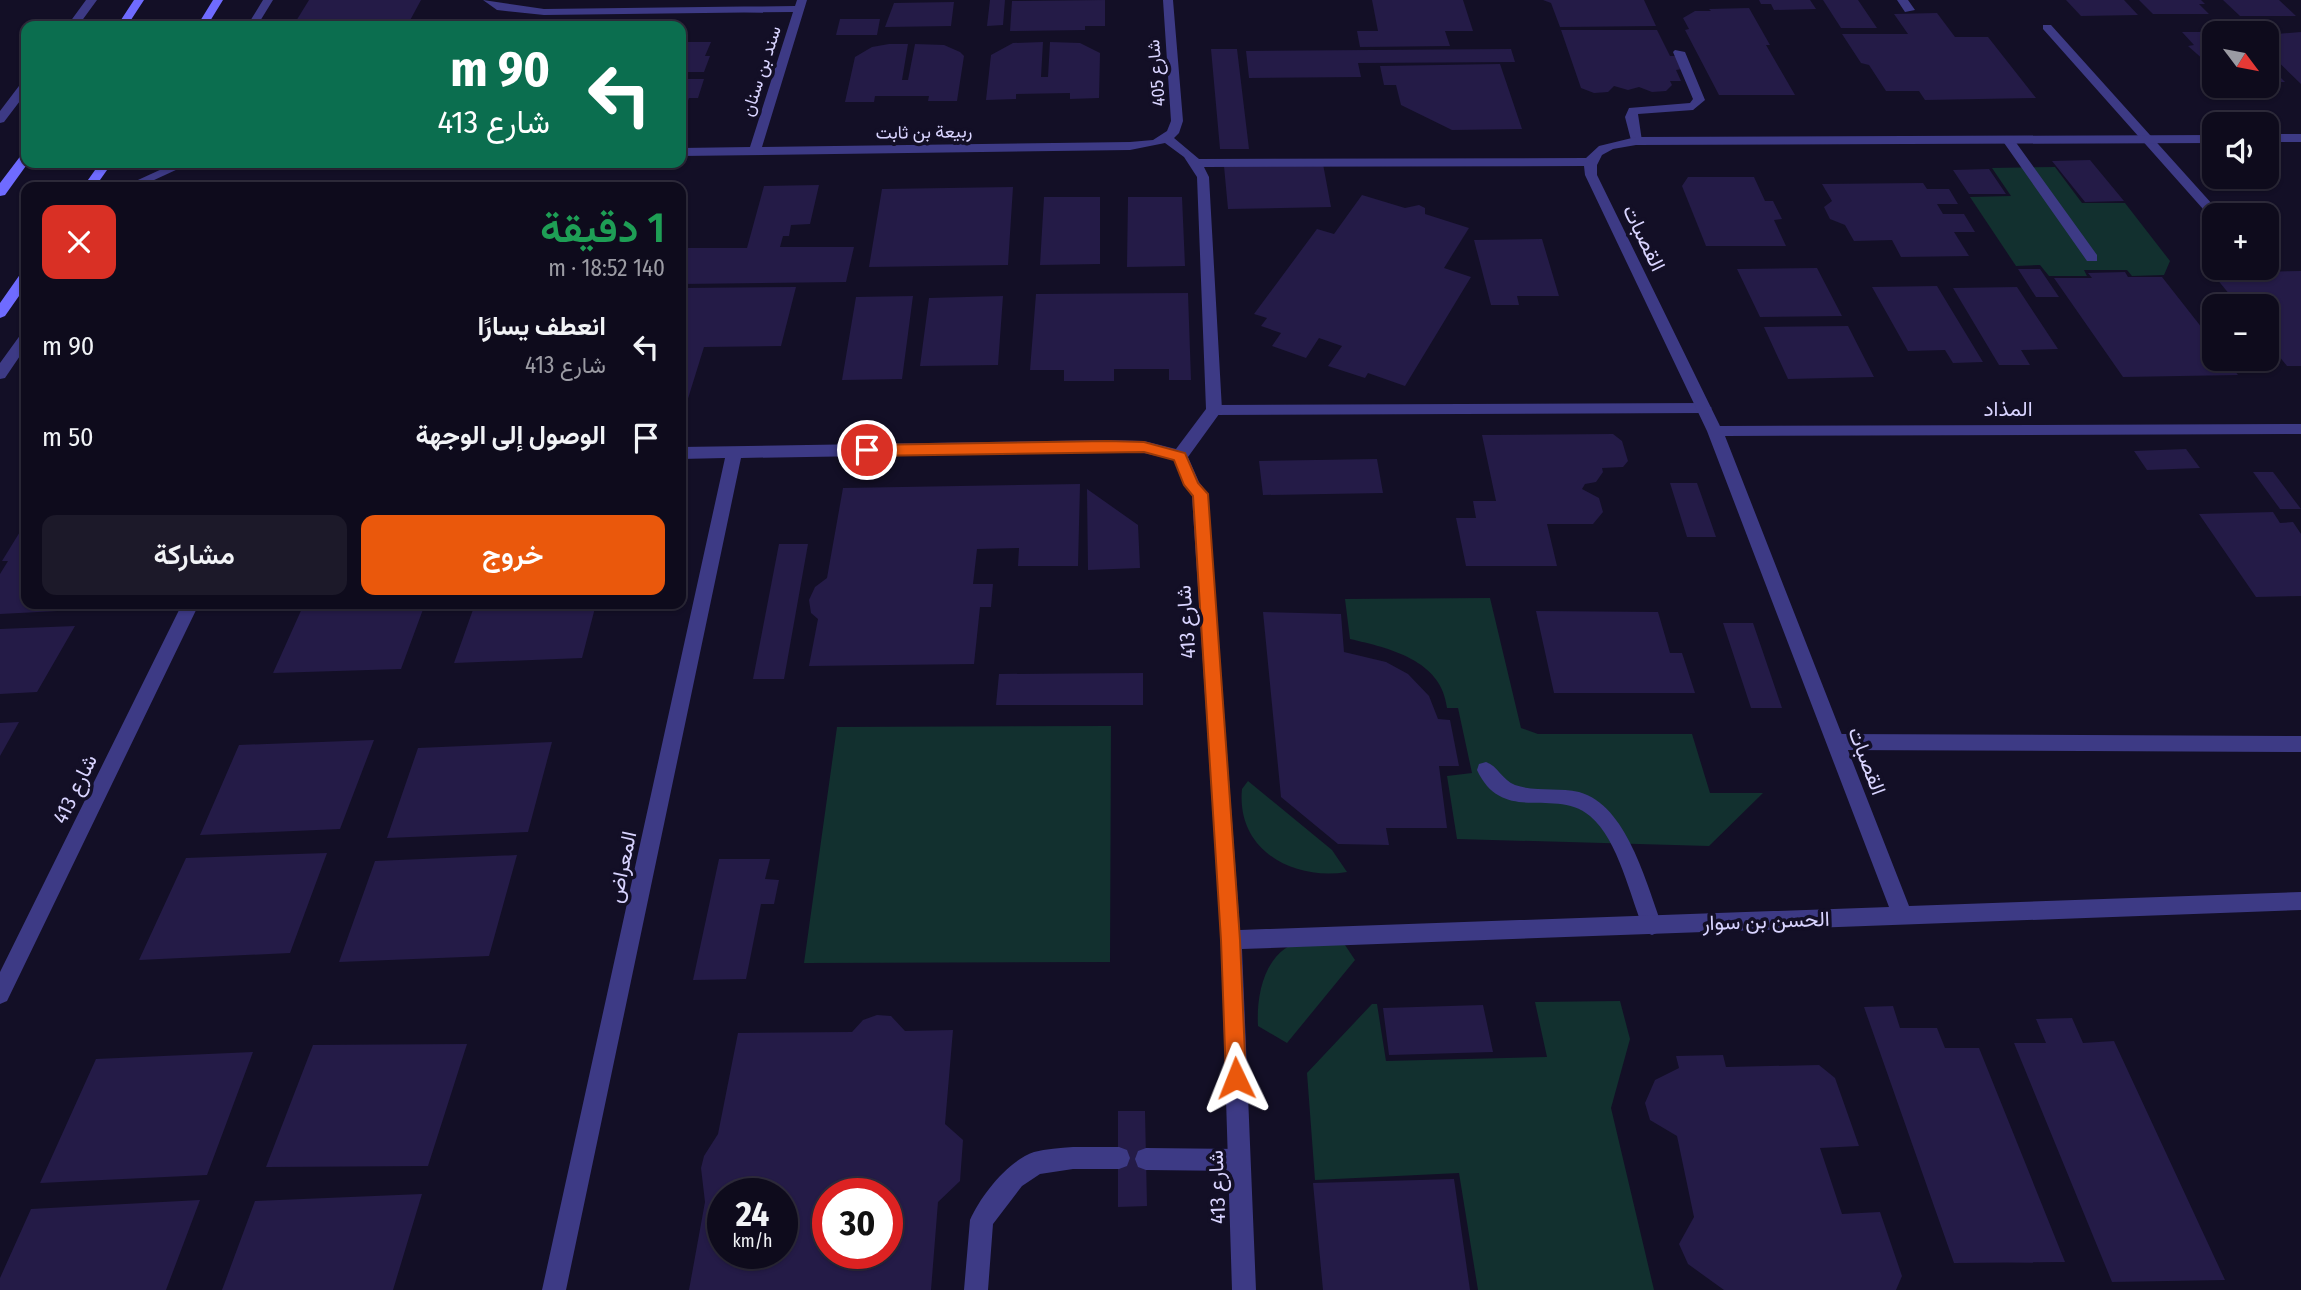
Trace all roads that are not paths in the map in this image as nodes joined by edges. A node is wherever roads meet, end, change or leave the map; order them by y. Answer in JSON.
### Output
{"nodes":[{"id":1,"x":92,"y":0,"type":"edge"},
{"id":2,"x":139,"y":0,"type":"edge"},
{"id":3,"x":218,"y":0,"type":"edge"},
{"id":4,"x":268,"y":0,"type":"edge"},
{"id":5,"x":488,"y":0,"type":"edge"},
{"id":6,"x":1168,"y":0,"type":"edge"},
{"id":7,"x":801,"y":4,"type":"edge"},
{"id":8,"x":76,"y":21,"type":"edge"},
{"id":9,"x":125,"y":21,"type":"edge"},
{"id":10,"x":205,"y":21,"type":"edge"},
{"id":11,"x":255,"y":21,"type":"edge"},
{"id":12,"x":2047,"y":27,"type":"dead end"},
{"id":13,"x":1679,"y":52,"type":"dead end"},
{"id":14,"x":21,"y":92,"type":"edge"},
{"id":15,"x":0,"y":119,"type":"edge"},
{"id":16,"x":2279,"y":138,"type":"edge"},
{"id":17,"x":2301,"y":138,"type":"edge"},
{"id":18,"x":1167,"y":139,"type":"junction"},
{"id":19,"x":2146,"y":139,"type":"junction"},
{"id":20,"x":2202,"y":139,"type":"edge"},
{"id":21,"x":2008,"y":140,"type":"junction"},
{"id":22,"x":1636,"y":142,"type":"junction"},
{"id":23,"x":686,"y":152,"type":"edge"},
{"id":24,"x":754,"y":153,"type":"junction"},
{"id":25,"x":1589,"y":162,"type":"junction"},
{"id":26,"x":1198,"y":163,"type":"junction"},
{"id":27,"x":21,"y":164,"type":"edge"},
{"id":28,"x":174,"y":168,"type":"edge"},
{"id":29,"x":142,"y":182,"type":"edge"},
{"id":30,"x":0,"y":192,"type":"edge"},
{"id":31,"x":2205,"y":203,"type":"edge"},
{"id":32,"x":2092,"y":258,"type":"dead end"},
{"id":33,"x":21,"y":283,"type":"edge"},
{"id":34,"x":0,"y":313,"type":"edge"},
{"id":35,"x":21,"y":344,"type":"edge"},
{"id":36,"x":0,"y":374,"type":"edge"},
{"id":37,"x":1704,"y":408,"type":"junction"},
{"id":38,"x":1214,"y":410,"type":"junction"},
{"id":39,"x":2301,"y":429,"type":"edge"},
{"id":40,"x":1715,"y":431,"type":"junction"},
{"id":41,"x":686,"y":453,"type":"edge"},
{"id":42,"x":734,"y":453,"type":"junction"},
{"id":43,"x":1180,"y":456,"type":"junction"},
{"id":44,"x":188,"y":609,"type":"edge"},
{"id":45,"x":1837,"y":743,"type":"junction"},
{"id":46,"x":2301,"y":744,"type":"edge"},
{"id":47,"x":1486,"y":770,"type":"dead end"},
{"id":48,"x":2301,"y":901,"type":"edge"},
{"id":49,"x":1903,"y":916,"type":"junction"},
{"id":50,"x":1652,"y":925,"type":"junction"},
{"id":51,"x":1231,"y":940,"type":"junction"},
{"id":52,"x":0,"y":993,"type":"edge"},
{"id":53,"x":1119,"y":1158,"type":"dead end"},
{"id":54,"x":1146,"y":1159,"type":"dead end"},
{"id":55,"x":1239,"y":1160,"type":"junction"},
{"id":56,"x":554,"y":1290,"type":"edge"},
{"id":57,"x":976,"y":1290,"type":"edge"},
{"id":58,"x":1244,"y":1290,"type":"edge"}],
"edges":[{"from":1,"to":8,"type":"street"},
{"from":2,"to":9,"type":"main road"},
{"from":3,"to":10,"type":"main road"},
{"from":4,"to":11,"type":"street"},
{"from":5,"to":7,"type":"street"},
{"from":6,"to":18,"type":"street","name":"شارع 405"},
{"from":7,"to":24,"type":"street","name":"سند بن سنان"},
{"from":12,"to":19,"type":"street"},
{"from":13,"to":22,"type":"street"},
{"from":14,"to":15,"type":"street"},
{"from":16,"to":17,"type":"street"},
{"from":18,"to":24,"type":"street","name":"ربيعة بن ثابت"},
{"from":18,"to":26,"type":"street"},
{"from":19,"to":20,"type":"street"},
{"from":19,"to":21,"type":"street"},
{"from":19,"to":31,"type":"street"},
{"from":21,"to":22,"type":"street"},
{"from":21,"to":32,"type":"street"},
{"from":22,"to":25,"type":"street"},
{"from":23,"to":24,"type":"street","name":"ربيعة بن ثابت"},
{"from":25,"to":26,"type":"street"},
{"from":25,"to":37,"type":"street","name":"القصبات"},
{"from":26,"to":38,"type":"street"},
{"from":27,"to":30,"type":"main road"},
{"from":28,"to":29,"type":"street"},
{"from":33,"to":34,"type":"main road"},
{"from":35,"to":36,"type":"street"},
{"from":37,"to":38,"type":"street"},
{"from":37,"to":40,"type":"street","name":"القصبات"},
{"from":38,"to":43,"type":"street"},
{"from":39,"to":40,"type":"street","name":"المذاد"},
{"from":40,"to":45,"type":"street","name":"القصبات"},
{"from":41,"to":42,"type":"street"},
{"from":42,"to":43,"type":"street"},
{"from":42,"to":56,"type":"street","name":"المعراض"},
{"from":43,"to":51,"type":"street","name":"شارع 413"},
{"from":44,"to":52,"type":"street","name":"شارع 413"},
{"from":45,"to":46,"type":"street"},
{"from":45,"to":49,"type":"street","name":"القصبات"},
{"from":47,"to":50,"type":"street"},
{"from":48,"to":49,"type":"street","name":"الحسن بن سوار"},
{"from":49,"to":50,"type":"street","name":"الحسن بن سوار"},
{"from":50,"to":51,"type":"street","name":"الحسن بن سوار"},
{"from":51,"to":55,"type":"street","name":"شارع 413"},
{"from":53,"to":57,"type":"street"},
{"from":54,"to":55,"type":"street"},
{"from":55,"to":58,"type":"street","name":"شارع 413"}]}
